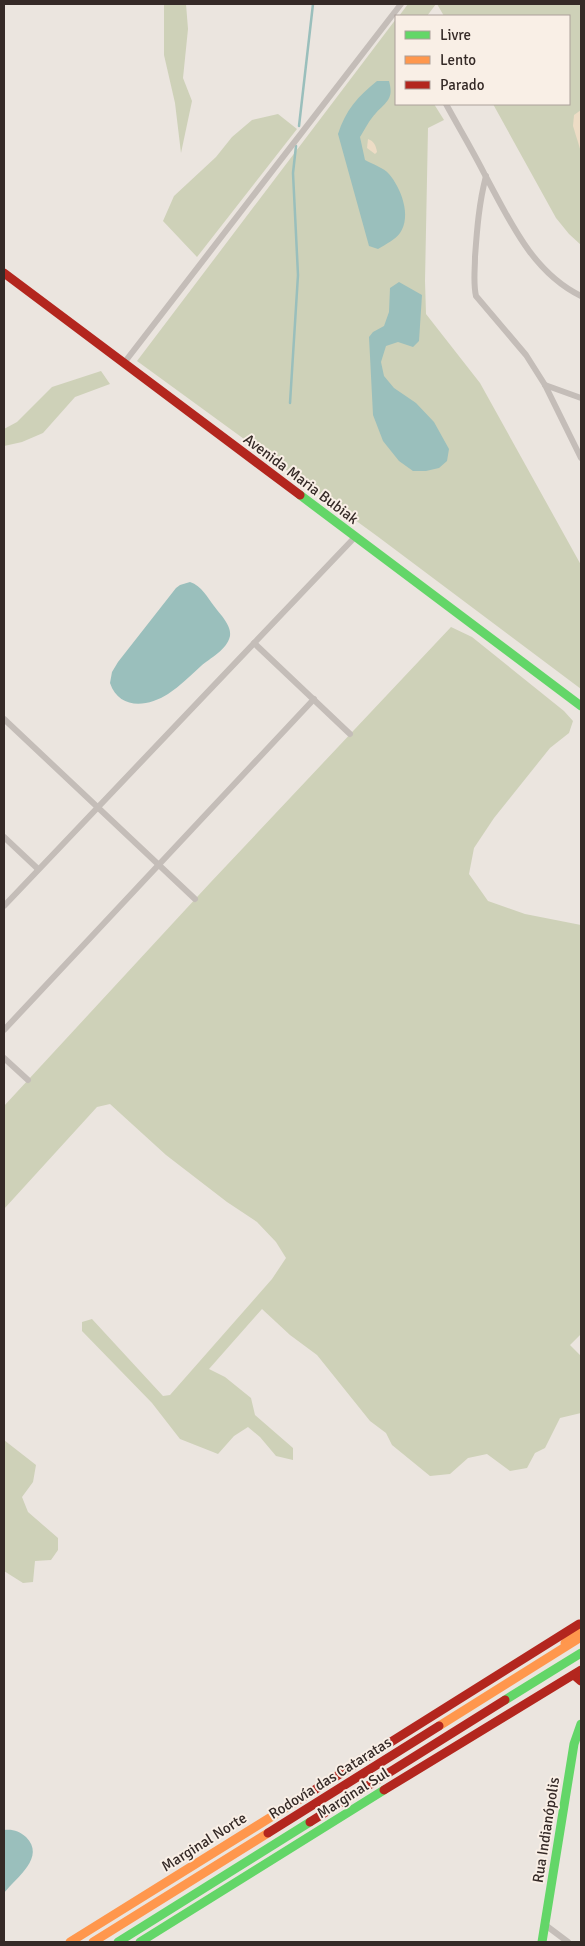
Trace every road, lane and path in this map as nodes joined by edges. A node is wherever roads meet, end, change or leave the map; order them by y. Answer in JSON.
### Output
{"nodes":[{"id":1,"x":400,"y":4,"type":"edge"},
{"id":2,"x":447,"y":105,"type":"edge"},
{"id":3,"x":486,"y":176,"type":"junction"},
{"id":4,"x":4,"y":273,"type":"edge"},
{"id":5,"x":581,"y":296,"type":"edge"},
{"id":6,"x":124,"y":363,"type":"junction"},
{"id":7,"x":545,"y":386,"type":"junction"},
{"id":8,"x":581,"y":398,"type":"edge"},
{"id":9,"x":581,"y":458,"type":"edge"},
{"id":10,"x":355,"y":537,"type":"junction"},
{"id":11,"x":254,"y":643,"type":"junction"},
{"id":12,"x":314,"y":699,"type":"junction"},
{"id":13,"x":581,"y":706,"type":"edge"},
{"id":14,"x":4,"y":719,"type":"edge"},
{"id":15,"x":350,"y":734,"type":"dead end"},
{"id":16,"x":97,"y":807,"type":"junction"},
{"id":17,"x":4,"y":837,"type":"edge"},
{"id":18,"x":159,"y":865,"type":"junction"},
{"id":19,"x":38,"y":869,"type":"junction"},
{"id":20,"x":195,"y":899,"type":"dead end"},
{"id":21,"x":4,"y":906,"type":"edge"},
{"id":22,"x":4,"y":1030,"type":"edge"},
{"id":23,"x":4,"y":1058,"type":"edge"},
{"id":24,"x":28,"y":1080,"type":"dead end"},
{"id":25,"x":581,"y":1625,"type":"edge"},
{"id":26,"x":581,"y":1638,"type":"edge"},
{"id":27,"x":581,"y":1653,"type":"edge"},
{"id":28,"x":550,"y":1657,"type":"junction"},
{"id":29,"x":577,"y":1672,"type":"edge"},
{"id":30,"x":581,"y":1681,"type":"edge"},
{"id":31,"x":581,"y":1724,"type":"edge"},
{"id":32,"x":544,"y":1924,"type":"junction"},
{"id":33,"x":70,"y":1942,"type":"edge"},
{"id":34,"x":93,"y":1942,"type":"edge"},
{"id":35,"x":118,"y":1942,"type":"edge"},
{"id":36,"x":140,"y":1942,"type":"edge"},
{"id":37,"x":542,"y":1942,"type":"edge"},
{"id":38,"x":568,"y":1942,"type":"edge"}],
"edges":[{"from":1,"to":6,"type":"street"},
{"from":2,"to":3,"type":"street"},
{"from":3,"to":5,"type":"street"},
{"from":3,"to":7,"type":"street"},
{"from":4,"to":6,"type":"main road","name":"Avenida Maria Bubiak"},
{"from":6,"to":10,"type":"main road","name":"Avenida Maria Bubiak"},
{"from":7,"to":8,"type":"street"},
{"from":7,"to":9,"type":"street"},
{"from":10,"to":11,"type":"street"},
{"from":10,"to":13,"type":"main road","name":"Avenida Maria Bubiak"},
{"from":11,"to":12,"type":"street"},
{"from":11,"to":16,"type":"street"},
{"from":12,"to":15,"type":"street"},
{"from":12,"to":18,"type":"street"},
{"from":14,"to":16,"type":"street"},
{"from":16,"to":18,"type":"street"},
{"from":16,"to":19,"type":"street"},
{"from":17,"to":19,"type":"street"},
{"from":18,"to":20,"type":"street"},
{"from":18,"to":22,"type":"street"},
{"from":19,"to":21,"type":"street"},
{"from":23,"to":24,"type":"street"},
{"from":25,"to":28,"type":"main road"},
{"from":25,"to":33,"type":"main road","name":"Marginal Norte"},
{"from":26,"to":28,"type":"main road","name":"Rodovía das Cataratas"},
{"from":27,"to":35,"type":"main road","name":"Rodovía das Cataratas"},
{"from":28,"to":34,"type":"main road","name":"Rodovía das Cataratas"},
{"from":29,"to":30,"type":"main road"},
{"from":29,"to":36,"type":"main road","name":"Marginal Sul"},
{"from":31,"to":32,"type":"main road","name":"Rua Indianópolis"},
{"from":32,"to":37,"type":"main road","name":"Rua Indianópolis"},
{"from":32,"to":38,"type":"street"}]}
